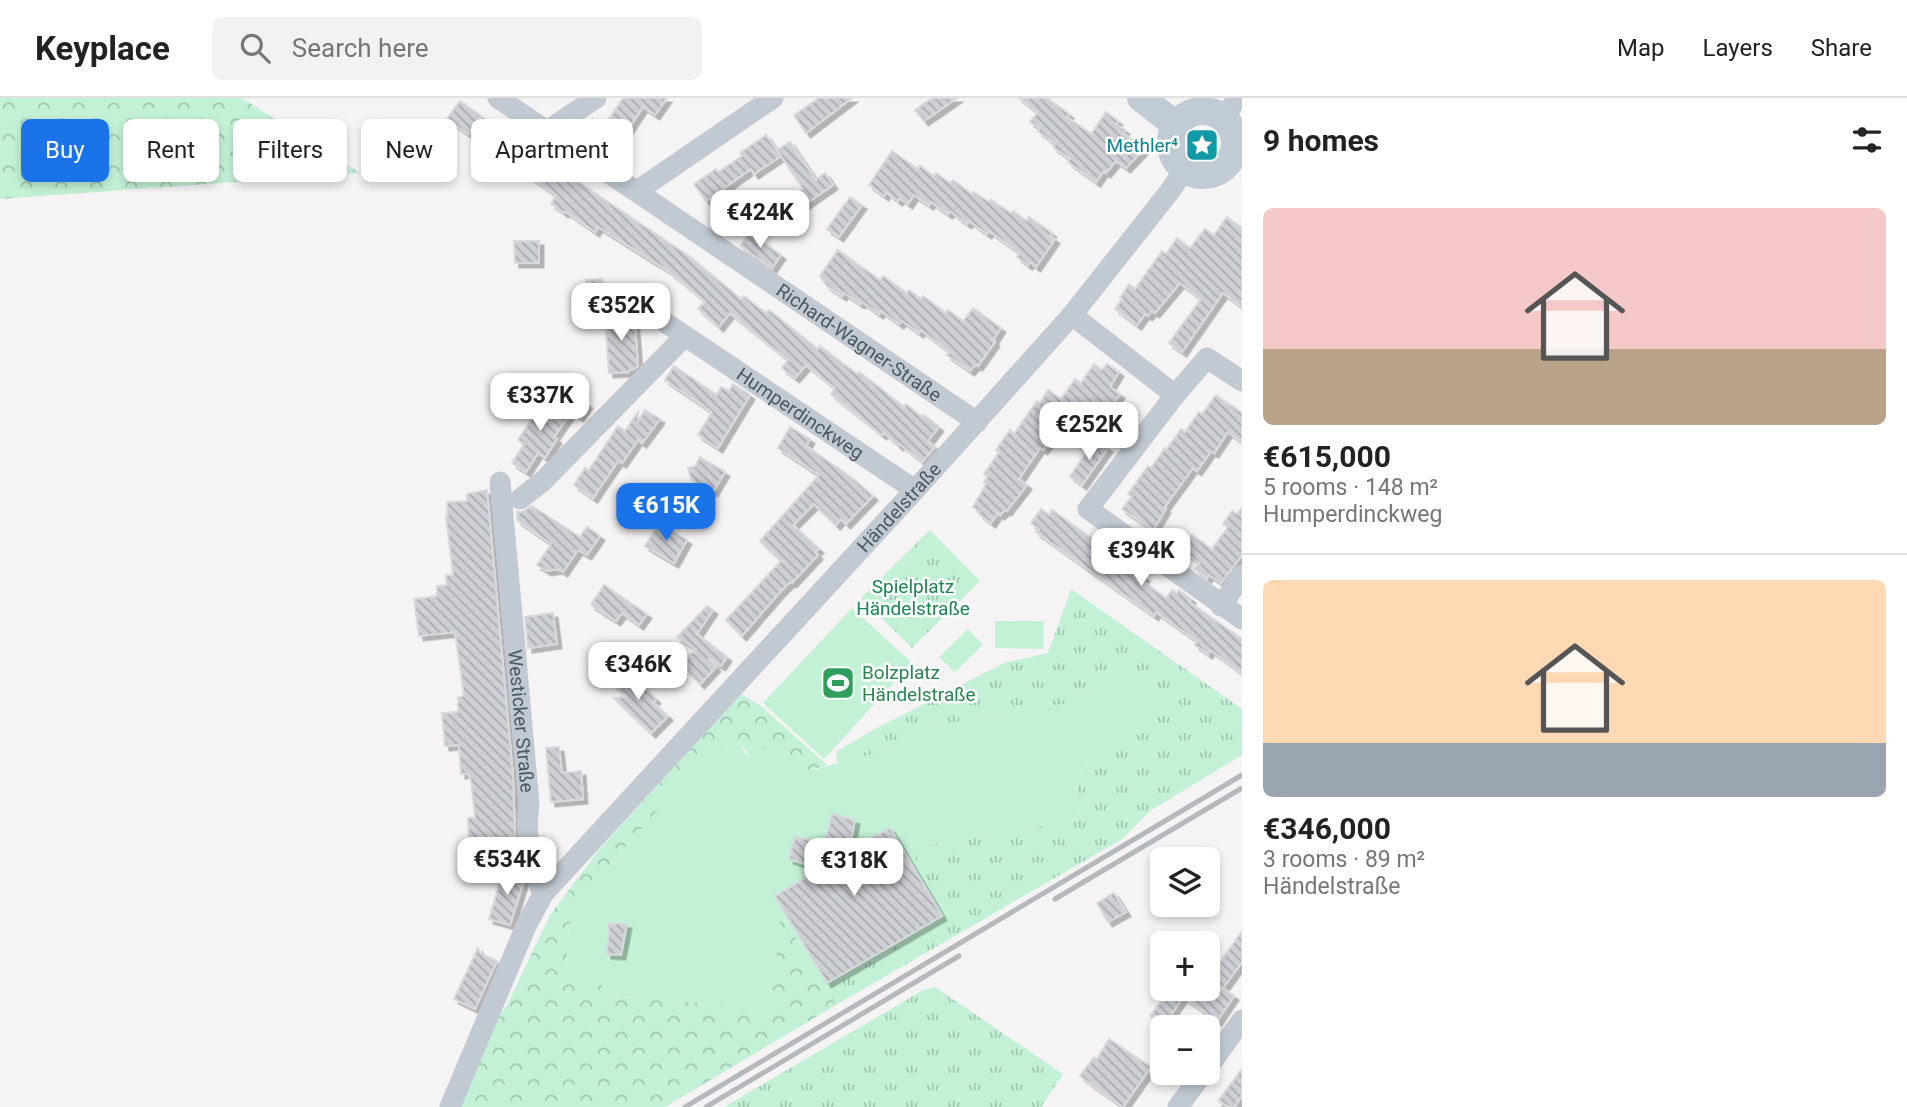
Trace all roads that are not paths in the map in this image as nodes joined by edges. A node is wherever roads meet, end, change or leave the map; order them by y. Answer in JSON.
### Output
{"nodes":[{"id":1,"x":498,"y":98,"type":"edge"},
{"id":2,"x":596,"y":98,"type":"edge"},
{"id":3,"x":773,"y":98,"type":"edge"},
{"id":4,"x":1141,"y":98,"type":"edge"},
{"id":5,"x":1231,"y":109,"type":"edge"},
{"id":6,"x":529,"y":119,"type":"edge"},
{"id":7,"x":565,"y":119,"type":"edge"},
{"id":8,"x":1176,"y":125,"type":"junction"},
{"id":9,"x":1235,"y":168,"type":"edge"},
{"id":10,"x":1185,"y":169,"type":"junction"},
{"id":11,"x":624,"y":182,"type":"edge"},
{"id":12,"x":637,"y":191,"type":"junction"},
{"id":13,"x":652,"y":313,"type":"dead end"},
{"id":14,"x":1072,"y":315,"type":"junction"},
{"id":15,"x":685,"y":336,"type":"junction"},
{"id":16,"x":1242,"y":382,"type":"edge"},
{"id":17,"x":1175,"y":394,"type":"junction"},
{"id":18,"x":977,"y":422,"type":"junction"},
{"id":19,"x":500,"y":482,"type":"dead end"},
{"id":20,"x":915,"y":490,"type":"junction"},
{"id":21,"x":520,"y":499,"type":"dead end"},
{"id":22,"x":1242,"y":575,"type":"edge"},
{"id":23,"x":1221,"y":606,"type":"junction"},
{"id":24,"x":1242,"y":619,"type":"edge"},
{"id":25,"x":542,"y":894,"type":"junction"},
{"id":26,"x":1242,"y":1020,"type":"edge"},
{"id":27,"x":1220,"y":1050,"type":"edge"},
{"id":28,"x":1194,"y":1085,"type":"edge"},
{"id":29,"x":450,"y":1107,"type":"edge"},
{"id":30,"x":1178,"y":1107,"type":"edge"}],
"edges":[{"from":1,"to":6,"type":"street","name":"Richard-Wagner-Straße"},
{"from":2,"to":7,"type":"street"},
{"from":3,"to":12,"type":"street"},
{"from":4,"to":8,"type":"main road"},
{"from":5,"to":8,"type":"main road"},
{"from":5,"to":9,"type":"main road"},
{"from":8,"to":10,"type":"main road"},
{"from":9,"to":10,"type":"main road"},
{"from":10,"to":14,"type":"street","name":"Händelstraße"},
{"from":11,"to":12,"type":"street","name":"Richard-Wagner-Straße"},
{"from":12,"to":18,"type":"street","name":"Richard-Wagner-Straße"},
{"from":13,"to":15,"type":"street","name":"Humperdinckweg"},
{"from":14,"to":17,"type":"street"},
{"from":14,"to":18,"type":"street","name":"Händelstraße"},
{"from":15,"to":20,"type":"street","name":"Humperdinckweg"},
{"from":15,"to":21,"type":"street"},
{"from":16,"to":17,"type":"street"},
{"from":17,"to":23,"type":"street"},
{"from":18,"to":20,"type":"street","name":"Händelstraße"},
{"from":19,"to":25,"type":"street","name":"Westicker Straße"},
{"from":20,"to":25,"type":"street","name":"Händelstraße"},
{"from":22,"to":23,"type":"street"},
{"from":23,"to":24,"type":"street"},
{"from":25,"to":29,"type":"street"},
{"from":26,"to":27,"type":"street"},
{"from":28,"to":30,"type":"street"}]}
